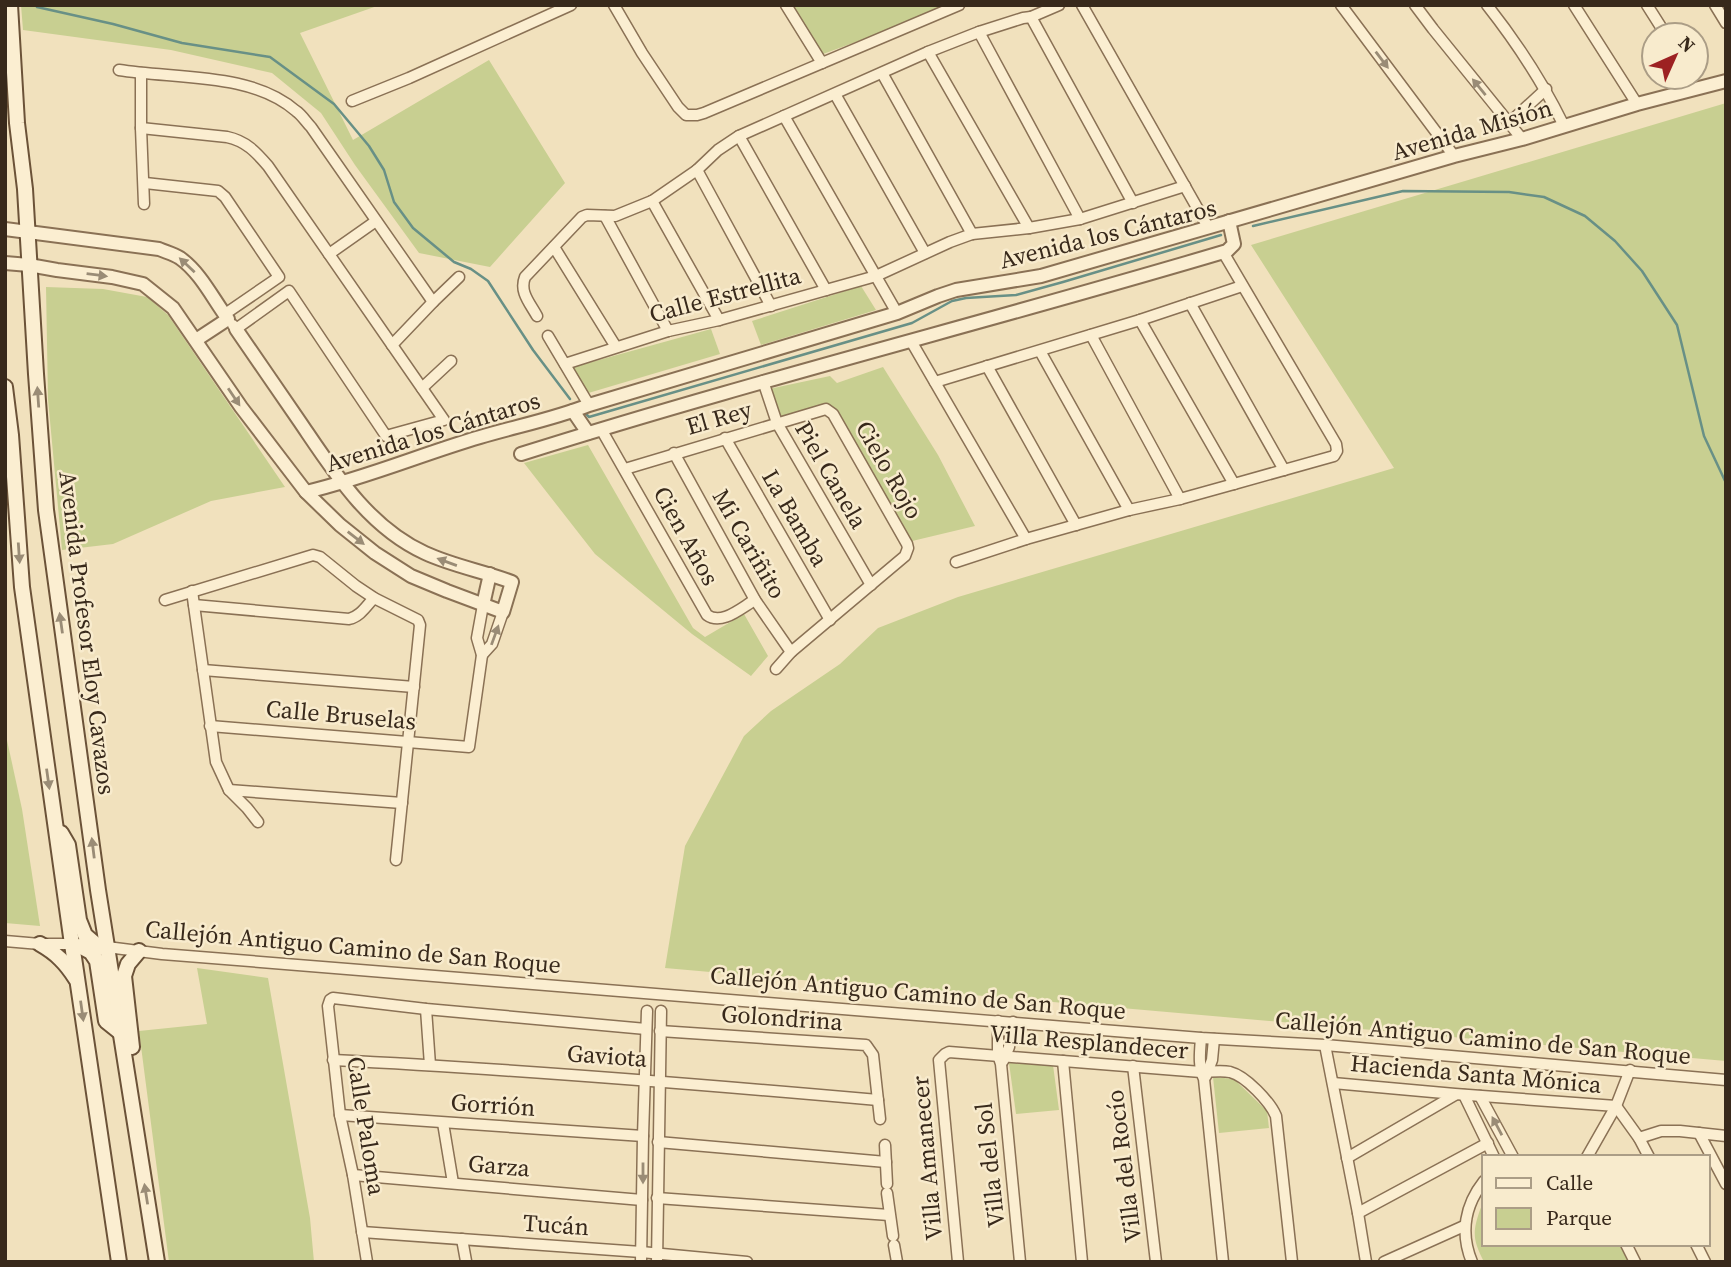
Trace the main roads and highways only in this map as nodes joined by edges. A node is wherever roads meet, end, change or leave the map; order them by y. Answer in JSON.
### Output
{"nodes":[{"id":1,"x":10,"y":5,"type":"edge"},
{"id":2,"x":5,"y":47,"type":"edge"},
{"id":3,"x":15,"y":88,"type":"junction"},
{"id":4,"x":5,"y":387,"type":"edge"},
{"id":5,"x":54,"y":819,"type":"junction"},
{"id":6,"x":99,"y":901,"type":"junction"},
{"id":7,"x":77,"y":908,"type":"junction"},
{"id":8,"x":85,"y":935,"type":"junction"},
{"id":9,"x":40,"y":944,"type":"road end"},
{"id":10,"x":72,"y":944,"type":"junction"},
{"id":11,"x":107,"y":947,"type":"junction"},
{"id":12,"x":139,"y":951,"type":"road end"},
{"id":13,"x":78,"y":982,"type":"junction"},
{"id":14,"x":121,"y":1033,"type":"junction"},
{"id":15,"x":126,"y":1065,"type":"junction"},
{"id":16,"x":120,"y":1262,"type":"edge"},
{"id":17,"x":157,"y":1262,"type":"edge"}],
"edges":[{"from":1,"to":3,"type":"main road","name":"Avenida Profesor Eloy Cavazos"},
{"from":2,"to":3,"type":"main road"},
{"from":6,"to":3,"type":"main road","name":"Avenida Profesor Eloy Cavazos","one_way":true},
{"from":4,"to":5,"type":"main road","one_way":true},
{"from":5,"to":7,"type":"main road"},
{"from":5,"to":10,"type":"main road"},
{"from":6,"to":7,"type":"main road"},
{"from":6,"to":8,"type":"main road"},
{"from":6,"to":11,"type":"main road","name":"Avenida Profesor Eloy Cavazos"},
{"from":7,"to":8,"type":"main road"},
{"from":8,"to":10,"type":"main road"},
{"from":8,"to":11,"type":"main road"},
{"from":9,"to":13,"type":"main road"},
{"from":10,"to":13,"type":"main road"},
{"from":10,"to":14,"type":"main road"},
{"from":11,"to":14,"type":"main road","name":"Avenida Profesor Eloy Cavazos"},
{"from":12,"to":15,"type":"main road"},
{"from":13,"to":16,"type":"main road","one_way":true},
{"from":14,"to":15,"type":"main road","name":"Avenida Profesor Eloy Cavazos"},
{"from":17,"to":15,"type":"main road","name":"Avenida Profesor Eloy Cavazos","one_way":true}]}
